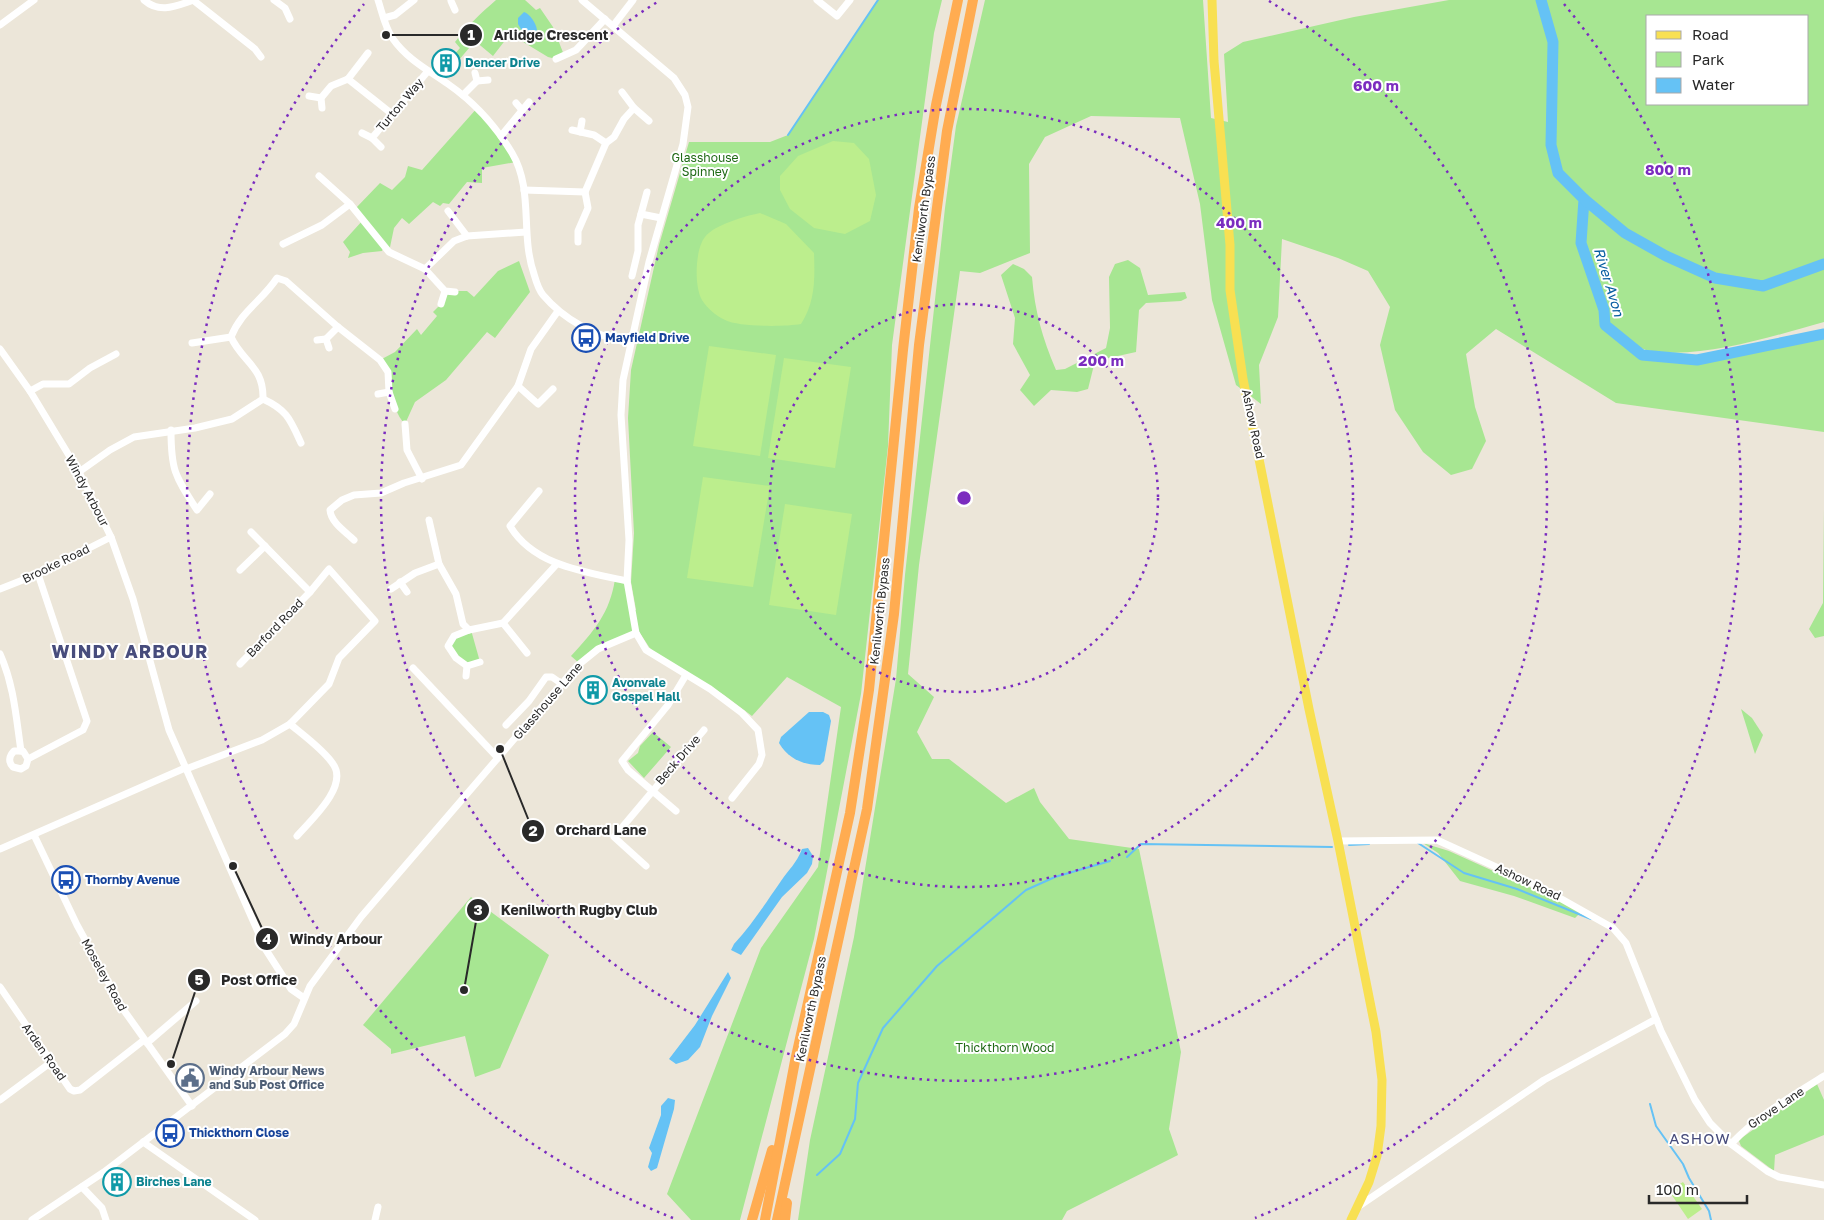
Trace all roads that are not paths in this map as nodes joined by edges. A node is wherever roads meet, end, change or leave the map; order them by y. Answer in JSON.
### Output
{"nodes":[{"id":1,"x":34,"y":0,"type":"edge"},
{"id":2,"x":144,"y":0,"type":"edge"},
{"id":3,"x":194,"y":0,"type":"edge"},
{"id":4,"x":274,"y":0,"type":"edge"},
{"id":5,"x":378,"y":0,"type":"edge"},
{"id":6,"x":414,"y":0,"type":"edge"},
{"id":7,"x":452,"y":0,"type":"edge"},
{"id":8,"x":582,"y":0,"type":"edge"},
{"id":9,"x":632,"y":0,"type":"edge"},
{"id":10,"x":817,"y":0,"type":"edge"},
{"id":11,"x":850,"y":0,"type":"edge"},
{"id":12,"x":958,"y":0,"type":"edge"},
{"id":13,"x":973,"y":0,"type":"edge"},
{"id":14,"x":1212,"y":0,"type":"edge"},
{"id":15,"x":24,"y":2,"type":"edge"},
{"id":16,"x":456,"y":10,"type":"dead end"},
{"id":17,"x":384,"y":18,"type":"junction"},
{"id":18,"x":290,"y":19,"type":"dead end"},
{"id":19,"x":605,"y":19,"type":"junction"},
{"id":20,"x":0,"y":26,"type":"edge"},
{"id":21,"x":613,"y":26,"type":"junction"},
{"id":22,"x":368,"y":53,"type":"dead end"},
{"id":23,"x":261,"y":57,"type":"dead end"},
{"id":24,"x":556,"y":59,"type":"dead end"},
{"id":25,"x":428,"y":71,"type":"junction"},
{"id":26,"x":475,"y":73,"type":"dead end"},
{"id":27,"x":348,"y":79,"type":"junction"},
{"id":28,"x":488,"y":80,"type":"dead end"},
{"id":29,"x":477,"y":81,"type":"junction"},
{"id":30,"x":622,"y":92,"type":"dead end"},
{"id":31,"x":463,"y":95,"type":"junction"},
{"id":32,"x":310,"y":96,"type":"dead end"},
{"id":33,"x":321,"y":98,"type":"junction"},
{"id":34,"x":529,"y":102,"type":"dead end"},
{"id":35,"x":516,"y":103,"type":"dead end"},
{"id":36,"x":322,"y":108,"type":"dead end"},
{"id":37,"x":634,"y":108,"type":"junction"},
{"id":38,"x":522,"y":110,"type":"junction"},
{"id":39,"x":392,"y":114,"type":"junction"},
{"id":40,"x":582,"y":121,"type":"dead end"},
{"id":41,"x":649,"y":121,"type":"dead end"},
{"id":42,"x":572,"y":130,"type":"dead end"},
{"id":43,"x":580,"y":132,"type":"junction"},
{"id":44,"x":362,"y":133,"type":"dead end"},
{"id":45,"x":501,"y":136,"type":"junction"},
{"id":46,"x":372,"y":138,"type":"junction"},
{"id":47,"x":606,"y":143,"type":"junction"},
{"id":48,"x":381,"y":147,"type":"dead end"},
{"id":49,"x":319,"y":176,"type":"dead end"},
{"id":50,"x":524,"y":190,"type":"junction"},
{"id":51,"x":585,"y":192,"type":"junction"},
{"id":52,"x":646,"y":192,"type":"dead end"},
{"id":53,"x":350,"y":204,"type":"junction"},
{"id":54,"x":448,"y":211,"type":"dead end"},
{"id":55,"x":641,"y":214,"type":"junction"},
{"id":56,"x":661,"y":218,"type":"junction"},
{"id":57,"x":526,"y":232,"type":"junction"},
{"id":58,"x":467,"y":236,"type":"junction"},
{"id":59,"x":578,"y":242,"type":"dead end"},
{"id":60,"x":283,"y":244,"type":"dead end"},
{"id":61,"x":425,"y":270,"type":"junction"},
{"id":62,"x":632,"y":276,"type":"dead end"},
{"id":63,"x":445,"y":290,"type":"junction"},
{"id":64,"x":455,"y":292,"type":"dead end"},
{"id":65,"x":441,"y":304,"type":"dead end"},
{"id":66,"x":558,"y":311,"type":"junction"},
{"id":67,"x":338,"y":327,"type":"junction"},
{"id":68,"x":231,"y":337,"type":"junction"},
{"id":69,"x":326,"y":339,"type":"junction"},
{"id":70,"x":317,"y":340,"type":"dead end"},
{"id":71,"x":192,"y":343,"type":"dead end"},
{"id":72,"x":630,"y":343,"type":"junction"},
{"id":73,"x":329,"y":348,"type":"dead end"},
{"id":74,"x":0,"y":349,"type":"edge"},
{"id":75,"x":116,"y":354,"type":"dead end"},
{"id":76,"x":518,"y":386,"type":"junction"},
{"id":77,"x":553,"y":388,"type":"dead end"},
{"id":78,"x":30,"y":391,"type":"junction"},
{"id":79,"x":389,"y":392,"type":"junction"},
{"id":80,"x":378,"y":394,"type":"dead end"},
{"id":81,"x":263,"y":399,"type":"junction"},
{"id":82,"x":394,"y":409,"type":"dead end"},
{"id":83,"x":405,"y":424,"type":"dead end"},
{"id":84,"x":171,"y":430,"type":"junction"},
{"id":85,"x":301,"y":443,"type":"dead end"},
{"id":86,"x":79,"y":472,"type":"junction"},
{"id":87,"x":422,"y":479,"type":"junction"},
{"id":88,"x":539,"y":491,"type":"dead end"},
{"id":89,"x":210,"y":494,"type":"dead end"},
{"id":90,"x":428,"y":520,"type":"dead end"},
{"id":91,"x":252,"y":532,"type":"dead end"},
{"id":92,"x":112,"y":537,"type":"junction"},
{"id":93,"x":354,"y":540,"type":"dead end"},
{"id":94,"x":265,"y":546,"type":"junction"},
{"id":95,"x":439,"y":564,"type":"junction"},
{"id":96,"x":556,"y":565,"type":"junction"},
{"id":97,"x":240,"y":570,"type":"dead end"},
{"id":98,"x":38,"y":574,"type":"junction"},
{"id":99,"x":628,"y":581,"type":"junction"},
{"id":100,"x":400,"y":582,"type":"junction"},
{"id":101,"x":0,"y":589,"type":"edge"},
{"id":102,"x":391,"y":590,"type":"dead end"},
{"id":103,"x":310,"y":592,"type":"junction"},
{"id":104,"x":407,"y":592,"type":"dead end"},
{"id":105,"x":504,"y":624,"type":"junction"},
{"id":106,"x":469,"y":630,"type":"junction"},
{"id":107,"x":636,"y":633,"type":"junction"},
{"id":108,"x":526,"y":653,"type":"dead end"},
{"id":109,"x":0,"y":654,"type":"edge"},
{"id":110,"x":480,"y":662,"type":"dead end"},
{"id":111,"x":240,"y":664,"type":"dead end"},
{"id":112,"x":467,"y":666,"type":"junction"},
{"id":113,"x":413,"y":668,"type":"dead end"},
{"id":114,"x":686,"y":675,"type":"junction"},
{"id":115,"x":466,"y":676,"type":"dead end"},
{"id":116,"x":562,"y":684,"type":"junction"},
{"id":117,"x":290,"y":724,"type":"junction"},
{"id":118,"x":506,"y":725,"type":"dead end"},
{"id":119,"x":704,"y":730,"type":"dead end"},
{"id":120,"x":21,"y":750,"type":"junction"},
{"id":121,"x":28,"y":758,"type":"junction"},
{"id":122,"x":498,"y":758,"type":"junction"},
{"id":123,"x":185,"y":768,"type":"junction"},
{"id":124,"x":652,"y":790,"type":"junction"},
{"id":125,"x":732,"y":798,"type":"dead end"},
{"id":126,"x":676,"y":811,"type":"dead end"},
{"id":127,"x":34,"y":835,"type":"junction"},
{"id":128,"x":297,"y":836,"type":"dead end"},
{"id":129,"x":1338,"y":841,"type":"junction"},
{"id":130,"x":0,"y":849,"type":"edge"},
{"id":131,"x":646,"y":866,"type":"dead end"},
{"id":132,"x":0,"y":987,"type":"edge"},
{"id":133,"x":304,"y":998,"type":"junction"},
{"id":134,"x":196,"y":1000,"type":"dead end"},
{"id":135,"x":1656,"y":1019,"type":"junction"},
{"id":136,"x":145,"y":1041,"type":"junction"},
{"id":137,"x":50,"y":1063,"type":"junction"},
{"id":138,"x":1824,"y":1076,"type":"edge"},
{"id":139,"x":0,"y":1100,"type":"edge"},
{"id":140,"x":787,"y":1102,"type":"junction"},
{"id":141,"x":192,"y":1106,"type":"junction"},
{"id":142,"x":795,"y":1138,"type":"junction"},
{"id":143,"x":143,"y":1142,"type":"junction"},
{"id":144,"x":1731,"y":1144,"type":"junction"},
{"id":145,"x":1824,"y":1185,"type":"edge"},
{"id":146,"x":82,"y":1187,"type":"junction"},
{"id":147,"x":1359,"y":1206,"type":"junction"},
{"id":148,"x":378,"y":1207,"type":"dead end"},
{"id":149,"x":32,"y":1220,"type":"edge"},
{"id":150,"x":106,"y":1220,"type":"edge"},
{"id":151,"x":255,"y":1220,"type":"edge"},
{"id":152,"x":375,"y":1220,"type":"edge"},
{"id":153,"x":752,"y":1220,"type":"edge"},
{"id":154,"x":764,"y":1220,"type":"edge"},
{"id":155,"x":777,"y":1220,"type":"edge"},
{"id":156,"x":785,"y":1220,"type":"edge"},
{"id":157,"x":1351,"y":1220,"type":"edge"}],
"edges":[{"from":1,"to":15,"type":"street"},
{"from":2,"to":3,"type":"street"},
{"from":3,"to":23,"type":"street"},
{"from":4,"to":18,"type":"street"},
{"from":5,"to":17,"type":"street"},
{"from":6,"to":17,"type":"street"},
{"from":7,"to":16,"type":"street"},
{"from":8,"to":19,"type":"street"},
{"from":9,"to":21,"type":"street"},
{"from":10,"to":11,"type":"street"},
{"from":12,"to":140,"type":"highway","name":"Kenilworth Bypass"},
{"from":13,"to":142,"type":"highway","name":"Kenilworth Bypass"},
{"from":14,"to":129,"type":"main road","name":"Ashow Road"},
{"from":15,"to":20,"type":"street"},
{"from":17,"to":25,"type":"street"},
{"from":19,"to":21,"type":"street"},
{"from":19,"to":24,"type":"street"},
{"from":21,"to":56,"type":"street"},
{"from":22,"to":27,"type":"street"},
{"from":25,"to":31,"type":"street"},
{"from":25,"to":39,"type":"street","name":"Turton Way"},
{"from":26,"to":29,"type":"street"},
{"from":27,"to":33,"type":"street"},
{"from":27,"to":39,"type":"street"},
{"from":28,"to":29,"type":"street"},
{"from":29,"to":31,"type":"street"},
{"from":30,"to":37,"type":"street"},
{"from":31,"to":45,"type":"street"},
{"from":32,"to":33,"type":"street"},
{"from":33,"to":36,"type":"street"},
{"from":34,"to":38,"type":"street"},
{"from":35,"to":38,"type":"street"},
{"from":37,"to":41,"type":"street"},
{"from":37,"to":47,"type":"street"},
{"from":38,"to":45,"type":"street"},
{"from":39,"to":46,"type":"street","name":"Turton Way"},
{"from":40,"to":43,"type":"street"},
{"from":42,"to":43,"type":"street"},
{"from":43,"to":47,"type":"street"},
{"from":44,"to":46,"type":"street","name":"Turton Way"},
{"from":45,"to":50,"type":"street"},
{"from":46,"to":48,"type":"street","name":"Turton Way"},
{"from":47,"to":51,"type":"street"},
{"from":49,"to":53,"type":"street"},
{"from":50,"to":51,"type":"street"},
{"from":50,"to":57,"type":"street"},
{"from":51,"to":59,"type":"street"},
{"from":52,"to":55,"type":"street"},
{"from":53,"to":60,"type":"street"},
{"from":53,"to":61,"type":"street"},
{"from":54,"to":58,"type":"street"},
{"from":55,"to":56,"type":"street"},
{"from":55,"to":62,"type":"street"},
{"from":56,"to":72,"type":"street"},
{"from":57,"to":58,"type":"street"},
{"from":57,"to":66,"type":"street"},
{"from":58,"to":61,"type":"street"},
{"from":61,"to":63,"type":"street"},
{"from":63,"to":64,"type":"street"},
{"from":63,"to":65,"type":"street"},
{"from":66,"to":72,"type":"street"},
{"from":66,"to":76,"type":"street"},
{"from":67,"to":68,"type":"street"},
{"from":67,"to":69,"type":"street"},
{"from":67,"to":79,"type":"street"},
{"from":68,"to":71,"type":"street"},
{"from":68,"to":81,"type":"street"},
{"from":69,"to":70,"type":"street"},
{"from":69,"to":73,"type":"street"},
{"from":72,"to":99,"type":"street"},
{"from":74,"to":78,"type":"street","name":"Windy Arbour"},
{"from":75,"to":78,"type":"street"},
{"from":76,"to":77,"type":"street"},
{"from":76,"to":87,"type":"street"},
{"from":78,"to":86,"type":"street","name":"Windy Arbour"},
{"from":79,"to":80,"type":"street"},
{"from":79,"to":82,"type":"street"},
{"from":81,"to":84,"type":"street"},
{"from":81,"to":85,"type":"street"},
{"from":83,"to":87,"type":"street"},
{"from":84,"to":86,"type":"street"},
{"from":84,"to":89,"type":"street"},
{"from":86,"to":92,"type":"street","name":"Windy Arbour"},
{"from":87,"to":93,"type":"street"},
{"from":88,"to":96,"type":"street"},
{"from":90,"to":95,"type":"street"},
{"from":91,"to":94,"type":"street"},
{"from":92,"to":98,"type":"street","name":"Brooke Road"},
{"from":92,"to":123,"type":"street","name":"Windy Arbour"},
{"from":94,"to":97,"type":"street"},
{"from":94,"to":103,"type":"street"},
{"from":95,"to":100,"type":"street"},
{"from":95,"to":106,"type":"street"},
{"from":96,"to":99,"type":"street"},
{"from":96,"to":105,"type":"street"},
{"from":98,"to":101,"type":"street","name":"Brooke Road"},
{"from":98,"to":121,"type":"street"},
{"from":99,"to":107,"type":"street"},
{"from":100,"to":102,"type":"street"},
{"from":100,"to":104,"type":"street"},
{"from":103,"to":111,"type":"street","name":"Barford Road"},
{"from":103,"to":117,"type":"street","name":"Barford Road"},
{"from":105,"to":106,"type":"street"},
{"from":105,"to":108,"type":"street"},
{"from":106,"to":112,"type":"street"},
{"from":107,"to":114,"type":"street"},
{"from":107,"to":116,"type":"street","name":"Glasshouse Lane"},
{"from":109,"to":120,"type":"street"},
{"from":110,"to":112,"type":"street"},
{"from":112,"to":115,"type":"street"},
{"from":113,"to":122,"type":"street"},
{"from":114,"to":124,"type":"street"},
{"from":114,"to":125,"type":"street"},
{"from":116,"to":118,"type":"street"},
{"from":116,"to":122,"type":"street","name":"Glasshouse Lane"},
{"from":117,"to":123,"type":"street"},
{"from":117,"to":128,"type":"street"},
{"from":119,"to":124,"type":"street","name":"Beck Drive"},
{"from":120,"to":121,"type":"street"},
{"from":120,"to":121,"type":"street"},
{"from":122,"to":133,"type":"street","name":"Glasshouse Lane"},
{"from":123,"to":127,"type":"street"},
{"from":123,"to":133,"type":"street","name":"Windy Arbour"},
{"from":124,"to":126,"type":"street"},
{"from":124,"to":131,"type":"street","name":"Beck Drive"},
{"from":127,"to":130,"type":"street"},
{"from":127,"to":136,"type":"street","name":"Moseley Road"},
{"from":129,"to":135,"type":"street","name":"Ashow Road"},
{"from":129,"to":147,"type":"main road","name":"Ashow Road"},
{"from":132,"to":137,"type":"street","name":"Arden Road"},
{"from":133,"to":141,"type":"street"},
{"from":134,"to":136,"type":"street"},
{"from":135,"to":144,"type":"street","name":"Ashow Road"},
{"from":135,"to":147,"type":"street","name":"Ashow Road"},
{"from":136,"to":137,"type":"street","name":"Arden Road"},
{"from":136,"to":141,"type":"street","name":"Moseley Road"},
{"from":137,"to":139,"type":"street"},
{"from":138,"to":144,"type":"street","name":"Grove Lane"},
{"from":140,"to":153,"type":"highway"},
{"from":140,"to":154,"type":"highway","name":"Kenilworth Bypass"},
{"from":141,"to":143,"type":"street"},
{"from":142,"to":155,"type":"highway","name":"Kenilworth Bypass"},
{"from":142,"to":156,"type":"highway"},
{"from":143,"to":146,"type":"street"},
{"from":143,"to":151,"type":"street"},
{"from":144,"to":145,"type":"street","name":"Ashow Road"},
{"from":146,"to":149,"type":"street"},
{"from":146,"to":150,"type":"street"},
{"from":147,"to":157,"type":"main road","name":"Ashow Road"},
{"from":148,"to":152,"type":"street"}]}
